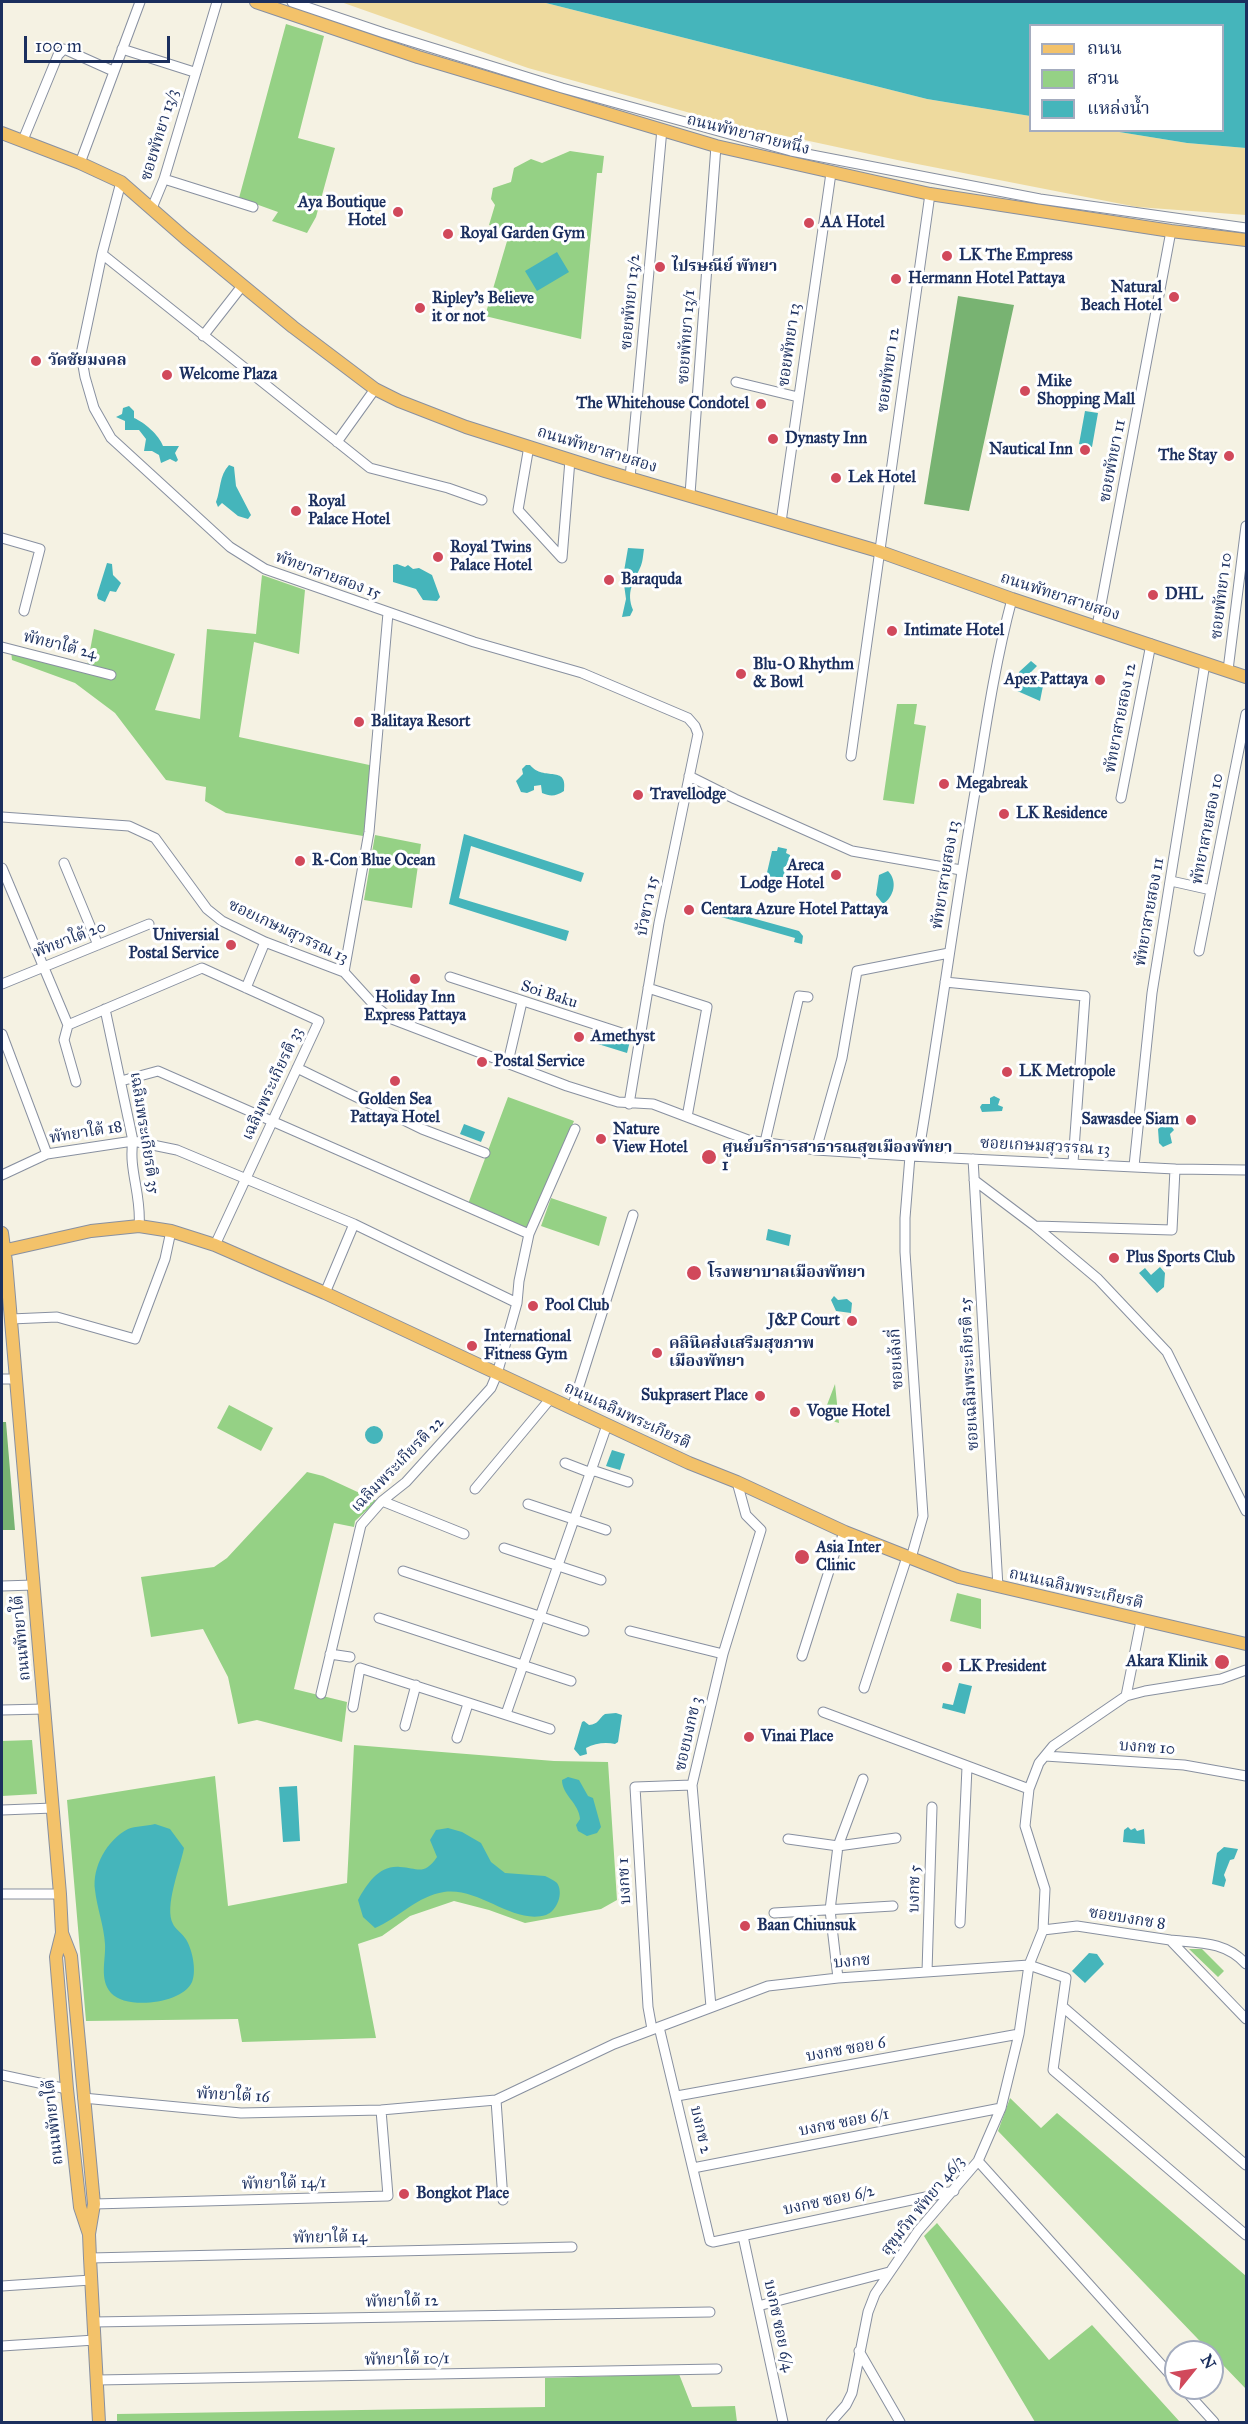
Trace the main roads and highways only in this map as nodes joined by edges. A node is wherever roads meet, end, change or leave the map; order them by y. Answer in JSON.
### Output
{"nodes":[{"id":1,"x":256,"y":2,"type":"edge"},
{"id":2,"x":2,"y":133,"type":"edge"},
{"id":3,"x":1246,"y":240,"type":"edge"},
{"id":4,"x":1246,"y":677,"type":"edge"},
{"id":5,"x":2,"y":1233,"type":"edge"},
{"id":6,"x":3,"y":1250,"type":"edge"},
{"id":7,"x":1246,"y":1644,"type":"edge"},
{"id":8,"x":62,"y":1933,"type":"junction"},
{"id":9,"x":89,"y":2234,"type":"junction"},
{"id":10,"x":99,"y":2422,"type":"edge"}],
"edges":[{"from":1,"to":3,"type":"main road","name":"ถนนพัทยาสายหนึ่ง"},
{"from":2,"to":4,"type":"main road","name":"ถนนพัทยาสายสอง"},
{"from":5,"to":6,"type":"main road","name":"ถนนพัทยาใต้"},
{"from":6,"to":7,"type":"main road","name":"ถนนเฉลิมพระเกียรติ"},
{"from":6,"to":8,"type":"main road","name":"ถนนพัทยาใต้"},
{"from":8,"to":9,"type":"main road","name":"ถนนพัทยาใต้"},
{"from":8,"to":9,"type":"main road","name":"ถนนพัทยาใต้"},
{"from":9,"to":10,"type":"main road","name":"ถนนพัทยาใต้"}]}
